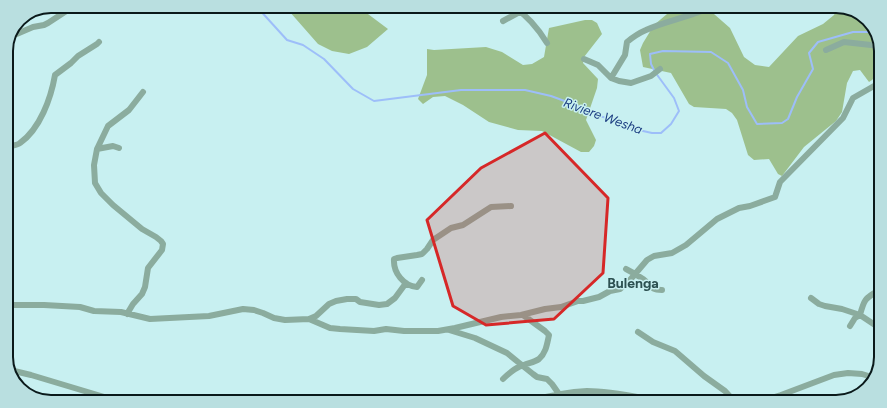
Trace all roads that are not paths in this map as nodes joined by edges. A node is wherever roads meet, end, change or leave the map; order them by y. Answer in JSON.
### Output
{"nodes":[{"id":1,"x":63,"y":13,"type":"edge"},
{"id":2,"x":514,"y":13,"type":"edge"},
{"id":3,"x":521,"y":13,"type":"edge"},
{"id":4,"x":698,"y":13,"type":"edge"},
{"id":5,"x":503,"y":21,"type":"dead end"},
{"id":6,"x":17,"y":34,"type":"edge"},
{"id":7,"x":99,"y":42,"type":"dead end"},
{"id":8,"x":547,"y":43,"type":"dead end"},
{"id":9,"x":874,"y":45,"type":"edge"},
{"id":10,"x":826,"y":50,"type":"dead end"},
{"id":11,"x":584,"y":59,"type":"dead end"},
{"id":12,"x":660,"y":69,"type":"dead end"},
{"id":13,"x":611,"y":78,"type":"junction"},
{"id":14,"x":874,"y":86,"type":"edge"},
{"id":15,"x":143,"y":92,"type":"dead end"},
{"id":16,"x":13,"y":146,"type":"edge"},
{"id":17,"x":119,"y":148,"type":"dead end"},
{"id":18,"x":97,"y":149,"type":"junction"},
{"id":19,"x":511,"y":206,"type":"dead end"},
{"id":20,"x":626,"y":269,"type":"dead end"},
{"id":21,"x":635,"y":274,"type":"junction"},
{"id":22,"x":422,"y":280,"type":"dead end"},
{"id":23,"x":406,"y":283,"type":"junction"},
{"id":24,"x":662,"y":290,"type":"dead end"},
{"id":25,"x":874,"y":293,"type":"edge"},
{"id":26,"x":811,"y":298,"type":"dead end"},
{"id":27,"x":13,"y":305,"type":"edge"},
{"id":28,"x":127,"y":314,"type":"junction"},
{"id":29,"x":523,"y":315,"type":"junction"},
{"id":30,"x":860,"y":315,"type":"junction"},
{"id":31,"x":309,"y":319,"type":"junction"},
{"id":32,"x":874,"y":324,"type":"edge"},
{"id":33,"x":850,"y":326,"type":"dead end"},
{"id":34,"x":448,"y":329,"type":"junction"},
{"id":35,"x":638,"y":332,"type":"dead end"},
{"id":36,"x":522,"y":365,"type":"junction"},
{"id":37,"x":16,"y":371,"type":"edge"},
{"id":38,"x":869,"y":376,"type":"edge"},
{"id":39,"x":503,"y":379,"type":"dead end"},
{"id":40,"x":559,"y":394,"type":"junction"},
{"id":41,"x":98,"y":395,"type":"edge"},
{"id":42,"x":555,"y":395,"type":"edge"},
{"id":43,"x":623,"y":395,"type":"edge"},
{"id":44,"x":729,"y":395,"type":"edge"},
{"id":45,"x":784,"y":395,"type":"edge"}],
"edges":[{"from":1,"to":6,"type":"street"},
{"from":2,"to":5,"type":"street"},
{"from":3,"to":8,"type":"street"},
{"from":4,"to":13,"type":"street"},
{"from":7,"to":16,"type":"street"},
{"from":9,"to":10,"type":"street"},
{"from":11,"to":13,"type":"street"},
{"from":12,"to":13,"type":"street"},
{"from":14,"to":21,"type":"street"},
{"from":15,"to":18,"type":"street"},
{"from":17,"to":18,"type":"street"},
{"from":18,"to":28,"type":"street"},
{"from":19,"to":23,"type":"street"},
{"from":20,"to":21,"type":"street"},
{"from":21,"to":24,"type":"street"},
{"from":21,"to":29,"type":"street"},
{"from":22,"to":23,"type":"street"},
{"from":23,"to":31,"type":"street"},
{"from":25,"to":30,"type":"street"},
{"from":26,"to":30,"type":"street"},
{"from":27,"to":28,"type":"street"},
{"from":28,"to":31,"type":"street"},
{"from":29,"to":34,"type":"street"},
{"from":29,"to":36,"type":"street"},
{"from":30,"to":32,"type":"street"},
{"from":30,"to":33,"type":"street"},
{"from":31,"to":34,"type":"street"},
{"from":34,"to":36,"type":"street"},
{"from":35,"to":44,"type":"street"},
{"from":36,"to":39,"type":"street"},
{"from":36,"to":40,"type":"street"},
{"from":37,"to":41,"type":"street"},
{"from":38,"to":45,"type":"street"},
{"from":40,"to":42,"type":"street"},
{"from":40,"to":43,"type":"street"}]}
